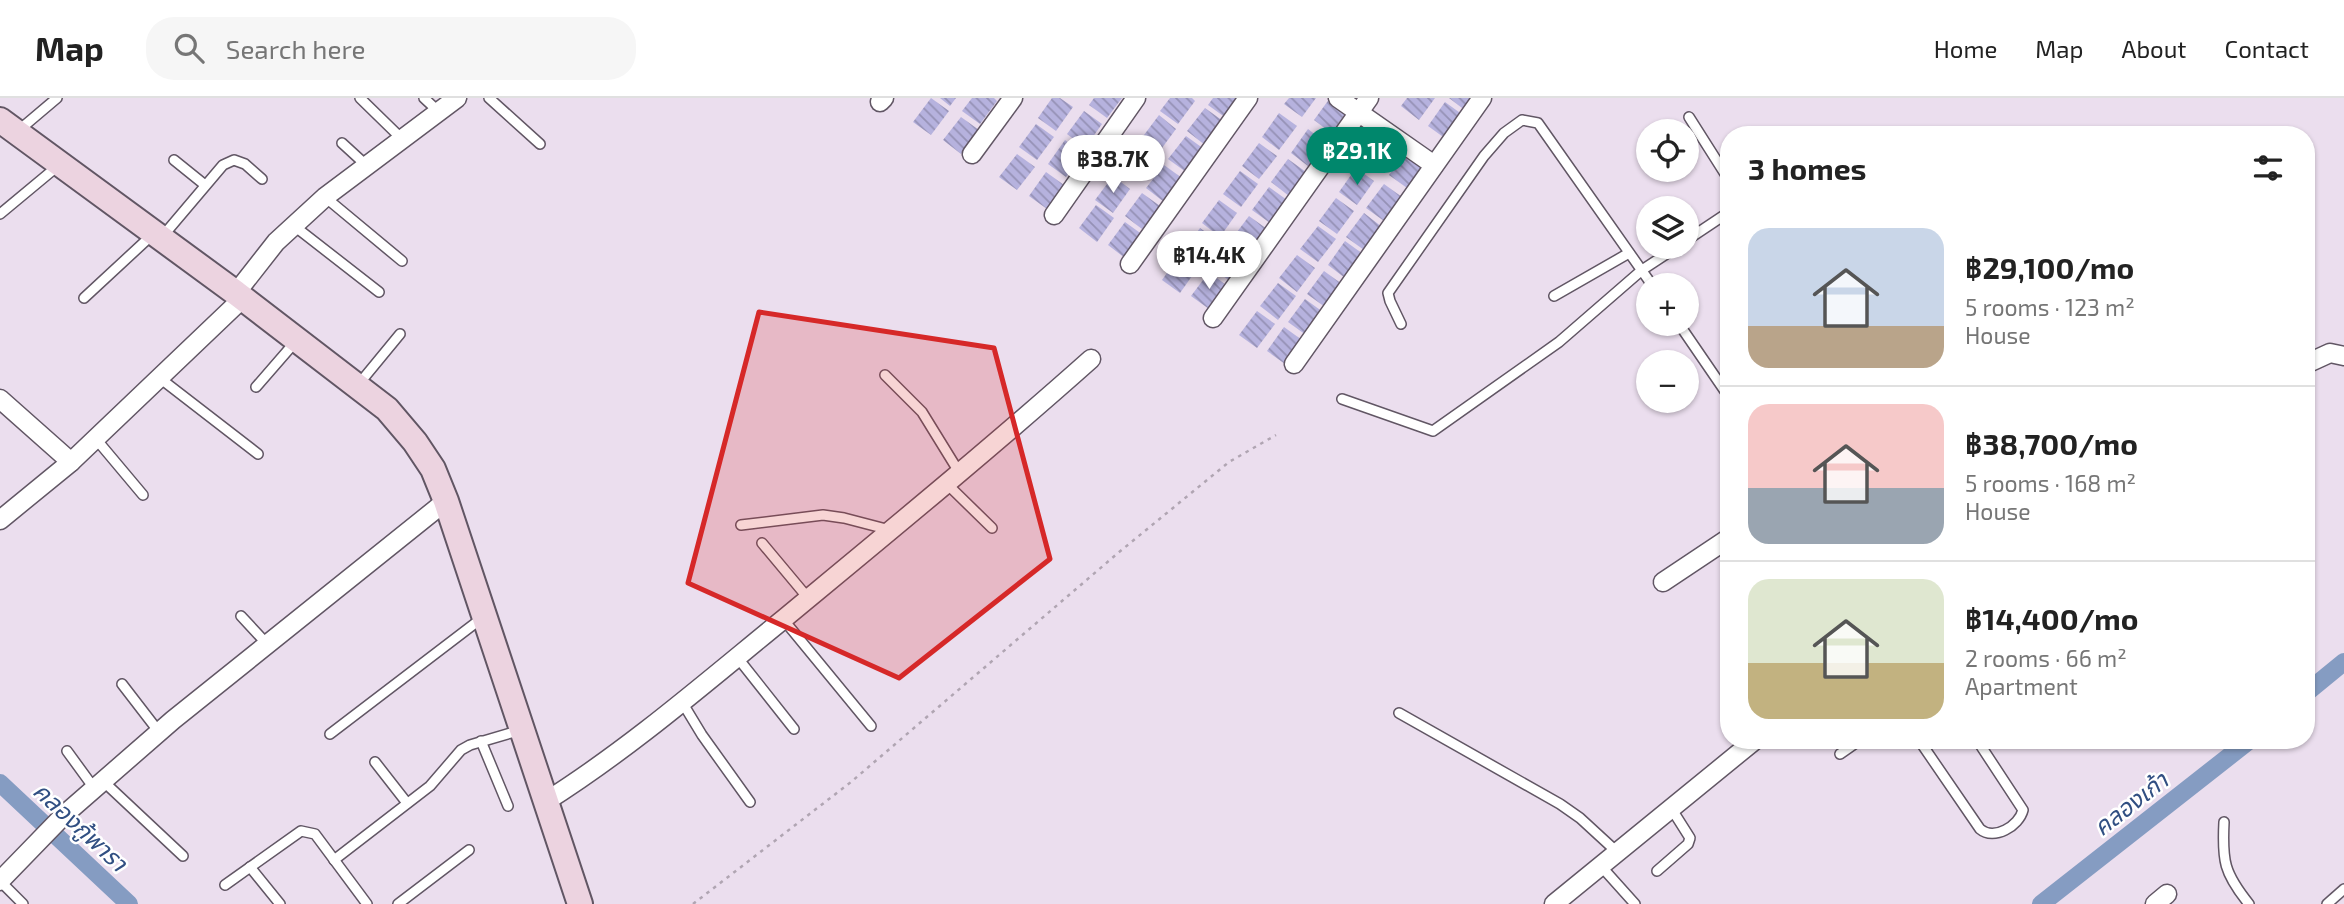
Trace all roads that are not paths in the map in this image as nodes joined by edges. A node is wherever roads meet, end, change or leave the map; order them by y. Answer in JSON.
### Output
{"nodes":[{"id":1,"x":57,"y":98,"type":"edge"},
{"id":2,"x":360,"y":98,"type":"edge"},
{"id":3,"x":424,"y":98,"type":"edge"},
{"id":4,"x":457,"y":98,"type":"edge"},
{"id":5,"x":489,"y":98,"type":"edge"},
{"id":6,"x":1013,"y":98,"type":"edge"},
{"id":7,"x":1136,"y":98,"type":"edge"},
{"id":8,"x":1248,"y":98,"type":"edge"},
{"id":9,"x":1338,"y":98,"type":"edge"},
{"id":10,"x":1482,"y":98,"type":"edge"},
{"id":11,"x":1364,"y":105,"type":"edge"},
{"id":12,"x":439,"y":113,"type":"junction"},
{"id":13,"x":1689,"y":117,"type":"dead end"},
{"id":14,"x":8,"y":126,"type":"edge"},
{"id":15,"x":402,"y":139,"type":"junction"},
{"id":16,"x":342,"y":143,"type":"dead end"},
{"id":17,"x":540,"y":145,"type":"dead end"},
{"id":18,"x":972,"y":154,"type":"dead end"},
{"id":19,"x":174,"y":160,"type":"dead end"},
{"id":20,"x":60,"y":164,"type":"junction"},
{"id":21,"x":366,"y":165,"type":"junction"},
{"id":22,"x":1434,"y":165,"type":"junction"},
{"id":23,"x":1720,"y":166,"type":"edge"},
{"id":24,"x":262,"y":178,"type":"dead end"},
{"id":25,"x":205,"y":186,"type":"junction"},
{"id":26,"x":324,"y":197,"type":"junction"},
{"id":27,"x":0,"y":214,"type":"edge"},
{"id":28,"x":1054,"y":215,"type":"dead end"},
{"id":29,"x":1720,"y":218,"type":"edge"},
{"id":30,"x":293,"y":225,"type":"junction"},
{"id":31,"x":1699,"y":232,"type":"edge"},
{"id":32,"x":158,"y":235,"type":"junction"},
{"id":33,"x":1629,"y":253,"type":"junction"},
{"id":34,"x":1659,"y":259,"type":"edge"},
{"id":35,"x":402,"y":261,"type":"dead end"},
{"id":36,"x":1130,"y":264,"type":"dead end"},
{"id":37,"x":1642,"y":270,"type":"junction"},
{"id":38,"x":1644,"y":273,"type":"edge"},
{"id":39,"x":379,"y":292,"type":"dead end"},
{"id":40,"x":240,"y":296,"type":"junction"},
{"id":41,"x":1554,"y":296,"type":"dead end"},
{"id":42,"x":84,"y":298,"type":"dead end"},
{"id":43,"x":1213,"y":318,"type":"dead end"},
{"id":44,"x":1401,"y":324,"type":"dead end"},
{"id":45,"x":400,"y":334,"type":"dead end"},
{"id":46,"x":1686,"y":336,"type":"edge"},
{"id":47,"x":297,"y":340,"type":"junction"},
{"id":48,"x":2344,"y":356,"type":"edge"},
{"id":49,"x":1091,"y":359,"type":"dead end"},
{"id":50,"x":2315,"y":360,"type":"edge"},
{"id":51,"x":1294,"y":364,"type":"dead end"},
{"id":52,"x":885,"y":375,"type":"dead end"},
{"id":53,"x":160,"y":379,"type":"junction"},
{"id":54,"x":1720,"y":384,"type":"edge"},
{"id":55,"x":357,"y":386,"type":"junction"},
{"id":56,"x":256,"y":387,"type":"dead end"},
{"id":57,"x":0,"y":399,"type":"edge"},
{"id":58,"x":1342,"y":399,"type":"dead end"},
{"id":59,"x":96,"y":439,"type":"junction"},
{"id":60,"x":258,"y":454,"type":"dead end"},
{"id":61,"x":71,"y":462,"type":"junction"},
{"id":62,"x":953,"y":478,"type":"junction"},
{"id":63,"x":143,"y":495,"type":"dead end"},
{"id":64,"x":446,"y":500,"type":"junction"},
{"id":65,"x":0,"y":520,"type":"edge"},
{"id":66,"x":741,"y":525,"type":"dead end"},
{"id":67,"x":992,"y":528,"type":"dead end"},
{"id":68,"x":890,"y":530,"type":"junction"},
{"id":69,"x":762,"y":543,"type":"dead end"},
{"id":70,"x":1720,"y":544,"type":"edge"},
{"id":71,"x":1663,"y":582,"type":"dead end"},
{"id":72,"x":808,"y":598,"type":"junction"},
{"id":73,"x":241,"y":616,"type":"dead end"},
{"id":74,"x":484,"y":617,"type":"junction"},
{"id":75,"x":783,"y":619,"type":"junction"},
{"id":76,"x":267,"y":645,"type":"junction"},
{"id":77,"x":737,"y":657,"type":"junction"},
{"id":78,"x":122,"y":684,"type":"dead end"},
{"id":79,"x":682,"y":702,"type":"junction"},
{"id":80,"x":1399,"y":713,"type":"dead end"},
{"id":81,"x":871,"y":726,"type":"dead end"},
{"id":82,"x":793,"y":729,"type":"dead end"},
{"id":83,"x":522,"y":730,"type":"junction"},
{"id":84,"x":159,"y":732,"type":"junction"},
{"id":85,"x":331,"y":734,"type":"dead end"},
{"id":86,"x":481,"y":741,"type":"junction"},
{"id":87,"x":1744,"y":749,"type":"edge"},
{"id":88,"x":1847,"y":749,"type":"edge"},
{"id":89,"x":1925,"y":749,"type":"edge"},
{"id":90,"x":1983,"y":749,"type":"edge"},
{"id":91,"x":67,"y":751,"type":"dead end"},
{"id":92,"x":1840,"y":754,"type":"dead end"},
{"id":93,"x":375,"y":762,"type":"dead end"},
{"id":94,"x":99,"y":785,"type":"junction"},
{"id":95,"x":545,"y":802,"type":"junction"},
{"id":96,"x":750,"y":802,"type":"dead end"},
{"id":97,"x":407,"y":803,"type":"junction"},
{"id":98,"x":508,"y":806,"type":"dead end"},
{"id":99,"x":1671,"y":808,"type":"junction"},
{"id":100,"x":2224,"y":822,"type":"dead end"},
{"id":101,"x":469,"y":850,"type":"dead end"},
{"id":102,"x":1617,"y":852,"type":"junction"},
{"id":103,"x":183,"y":856,"type":"dead end"},
{"id":104,"x":334,"y":860,"type":"junction"},
{"id":105,"x":1600,"y":865,"type":"junction"},
{"id":106,"x":250,"y":867,"type":"junction"},
{"id":107,"x":1657,"y":871,"type":"dead end"},
{"id":108,"x":0,"y":881,"type":"edge"},
{"id":109,"x":225,"y":885,"type":"dead end"},
{"id":110,"x":2344,"y":889,"type":"edge"},
{"id":111,"x":23,"y":904,"type":"edge"},
{"id":112,"x":280,"y":904,"type":"edge"},
{"id":113,"x":367,"y":904,"type":"edge"},
{"id":114,"x":398,"y":904,"type":"edge"},
{"id":115,"x":580,"y":904,"type":"edge"},
{"id":116,"x":1553,"y":904,"type":"edge"},
{"id":117,"x":1635,"y":904,"type":"edge"},
{"id":118,"x":2249,"y":904,"type":"edge"},
{"id":119,"x":2327,"y":904,"type":"edge"}],
"edges":[{"from":1,"to":14,"type":"lane"},
{"from":2,"to":15,"type":"lane"},
{"from":3,"to":12,"type":"lane"},
{"from":4,"to":12,"type":"street"},
{"from":5,"to":17,"type":"lane"},
{"from":6,"to":18,"type":"street"},
{"from":7,"to":28,"type":"street"},
{"from":8,"to":36,"type":"street"},
{"from":9,"to":11,"type":"street"},
{"from":10,"to":22,"type":"street"},
{"from":11,"to":22,"type":"street"},
{"from":11,"to":43,"type":"street"},
{"from":12,"to":15,"type":"street"},
{"from":13,"to":23,"type":"lane"},
{"from":14,"to":20,"type":"street"},
{"from":15,"to":21,"type":"street"},
{"from":16,"to":21,"type":"lane"},
{"from":19,"to":25,"type":"lane"},
{"from":20,"to":27,"type":"lane"},
{"from":20,"to":32,"type":"street"},
{"from":21,"to":26,"type":"street"},
{"from":22,"to":51,"type":"street"},
{"from":24,"to":25,"type":"lane"},
{"from":25,"to":32,"type":"lane"},
{"from":26,"to":30,"type":"street"},
{"from":26,"to":35,"type":"lane"},
{"from":29,"to":31,"type":"lane"},
{"from":30,"to":39,"type":"lane"},
{"from":30,"to":40,"type":"street"},
{"from":32,"to":40,"type":"street"},
{"from":32,"to":42,"type":"lane"},
{"from":33,"to":37,"type":"lane"},
{"from":33,"to":41,"type":"lane"},
{"from":33,"to":44,"type":"lane"},
{"from":34,"to":37,"type":"lane"},
{"from":37,"to":38,"type":"lane"},
{"from":37,"to":58,"type":"lane"},
{"from":40,"to":47,"type":"street"},
{"from":40,"to":53,"type":"street"},
{"from":45,"to":55,"type":"lane"},
{"from":46,"to":54,"type":"lane"},
{"from":47,"to":55,"type":"street"},
{"from":47,"to":56,"type":"lane"},
{"from":48,"to":50,"type":"street"},
{"from":49,"to":62,"type":"street"},
{"from":52,"to":62,"type":"lane"},
{"from":53,"to":59,"type":"street"},
{"from":53,"to":60,"type":"lane"},
{"from":55,"to":64,"type":"street"},
{"from":57,"to":61,"type":"street"},
{"from":59,"to":61,"type":"street"},
{"from":59,"to":63,"type":"lane"},
{"from":61,"to":65,"type":"street"},
{"from":62,"to":67,"type":"lane"},
{"from":62,"to":68,"type":"street"},
{"from":64,"to":74,"type":"street"},
{"from":64,"to":76,"type":"street"},
{"from":66,"to":68,"type":"lane"},
{"from":68,"to":72,"type":"street"},
{"from":69,"to":72,"type":"lane"},
{"from":70,"to":71,"type":"street"},
{"from":72,"to":75,"type":"street"},
{"from":73,"to":76,"type":"lane"},
{"from":74,"to":83,"type":"street"},
{"from":74,"to":85,"type":"lane"},
{"from":75,"to":77,"type":"street"},
{"from":75,"to":81,"type":"lane"},
{"from":76,"to":84,"type":"street"},
{"from":77,"to":79,"type":"street"},
{"from":77,"to":82,"type":"lane"},
{"from":78,"to":84,"type":"lane"},
{"from":79,"to":95,"type":"street"},
{"from":79,"to":96,"type":"lane"},
{"from":80,"to":102,"type":"lane"},
{"from":83,"to":86,"type":"lane"},
{"from":83,"to":95,"type":"street"},
{"from":84,"to":94,"type":"street"},
{"from":86,"to":97,"type":"lane"},
{"from":86,"to":98,"type":"lane"},
{"from":87,"to":99,"type":"street"},
{"from":88,"to":92,"type":"lane"},
{"from":89,"to":90,"type":"lane"},
{"from":91,"to":94,"type":"lane"},
{"from":93,"to":97,"type":"lane"},
{"from":94,"to":103,"type":"lane"},
{"from":94,"to":108,"type":"street"},
{"from":95,"to":115,"type":"street"},
{"from":97,"to":104,"type":"lane"},
{"from":99,"to":102,"type":"street"},
{"from":99,"to":107,"type":"lane"},
{"from":100,"to":118,"type":"lane"},
{"from":101,"to":114,"type":"lane"},
{"from":102,"to":105,"type":"street"},
{"from":104,"to":106,"type":"lane"},
{"from":104,"to":113,"type":"lane"},
{"from":105,"to":116,"type":"street"},
{"from":105,"to":117,"type":"lane"},
{"from":106,"to":109,"type":"lane"},
{"from":106,"to":112,"type":"lane"},
{"from":108,"to":111,"type":"lane"},
{"from":110,"to":119,"type":"lane"}]}
